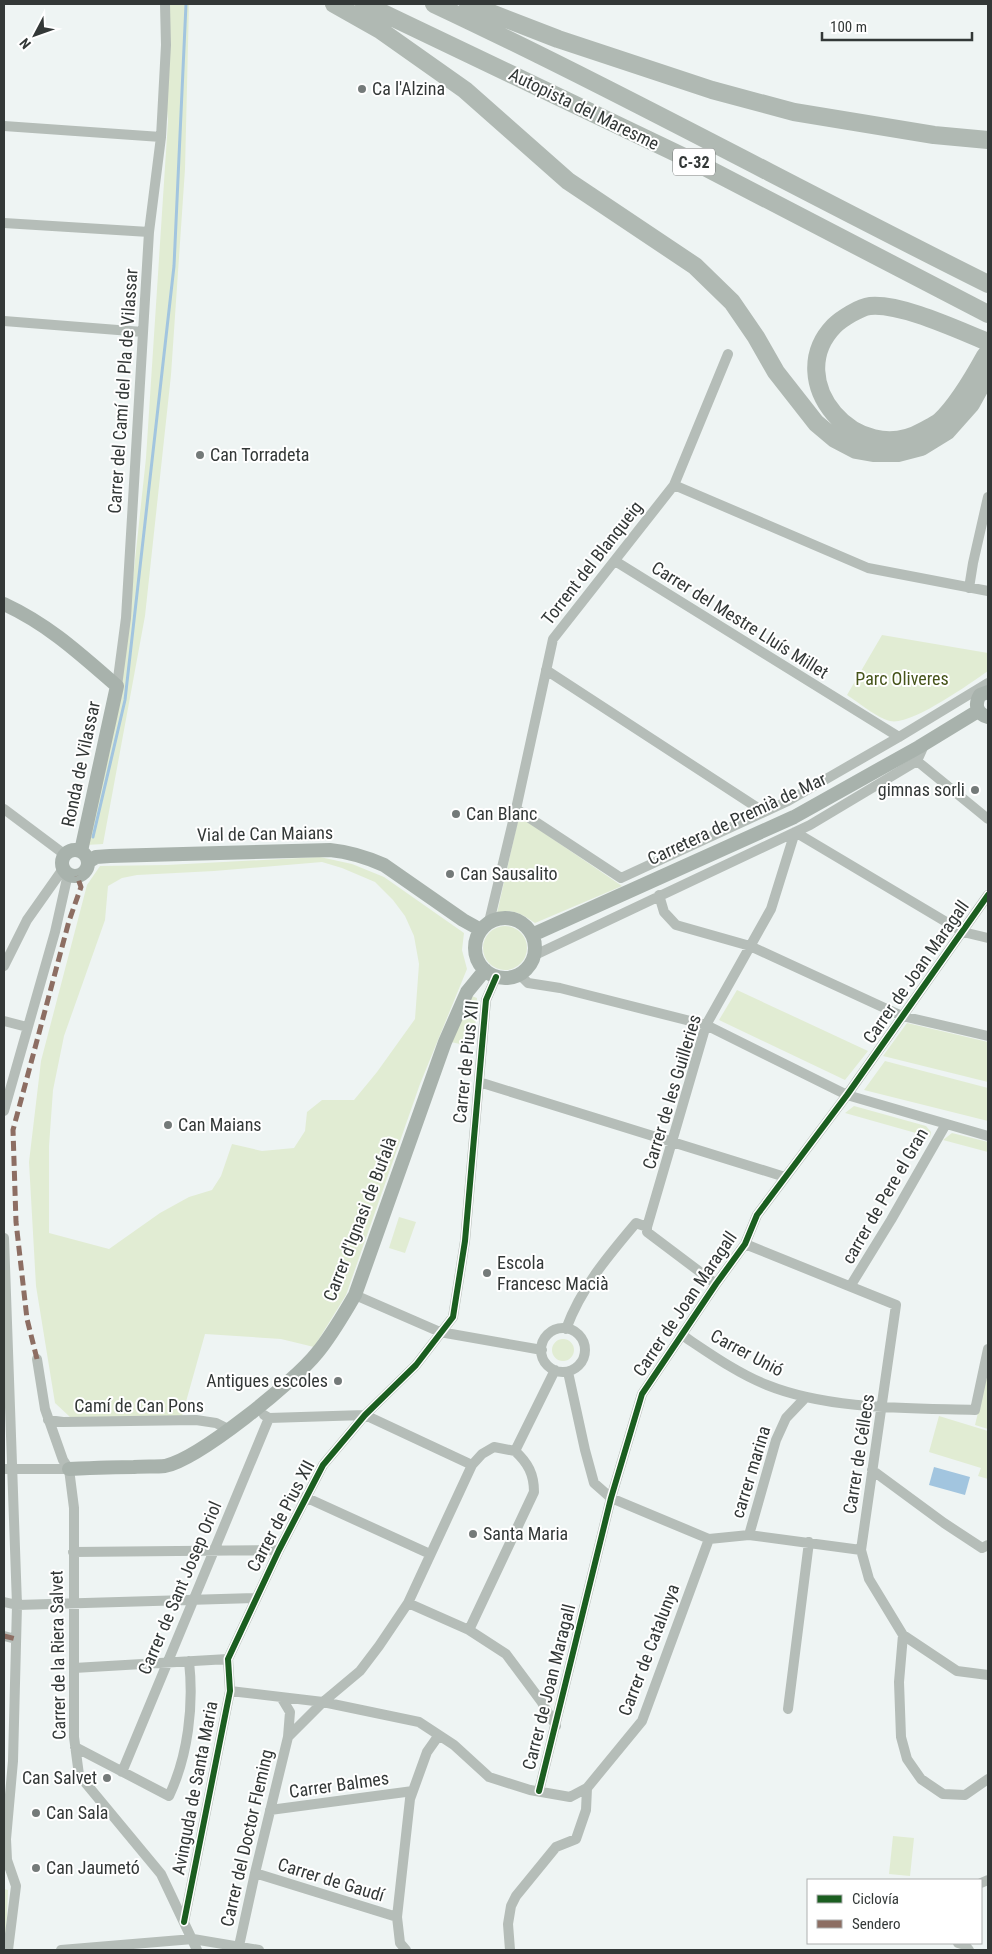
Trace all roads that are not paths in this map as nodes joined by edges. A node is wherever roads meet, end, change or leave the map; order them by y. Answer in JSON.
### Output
{"nodes":[{"id":1,"x":165,"y":4,"type":"edge"},
{"id":2,"x":334,"y":4,"type":"edge"},
{"id":3,"x":364,"y":4,"type":"edge"},
{"id":4,"x":434,"y":4,"type":"edge"},
{"id":5,"x":468,"y":4,"type":"edge"},
{"id":6,"x":4,"y":126,"type":"edge"},
{"id":7,"x":161,"y":137,"type":"junction"},
{"id":8,"x":988,"y":140,"type":"edge"},
{"id":9,"x":4,"y":223,"type":"edge"},
{"id":10,"x":149,"y":232,"type":"junction"},
{"id":11,"x":988,"y":284,"type":"edge"},
{"id":12,"x":988,"y":314,"type":"edge"},
{"id":13,"x":4,"y":321,"type":"edge"},
{"id":14,"x":143,"y":332,"type":"junction"},
{"id":15,"x":987,"y":347,"type":"edge"},
{"id":16,"x":728,"y":354,"type":"dead end"},
{"id":17,"x":988,"y":374,"type":"edge"},
{"id":18,"x":674,"y":485,"type":"junction"},
{"id":19,"x":988,"y":497,"type":"edge"},
{"id":20,"x":615,"y":562,"type":"junction"},
{"id":21,"x":969,"y":588,"type":"junction"},
{"id":22,"x":988,"y":591,"type":"edge"},
{"id":23,"x":4,"y":604,"type":"edge"},
{"id":24,"x":546,"y":670,"type":"junction"},
{"id":25,"x":988,"y":683,"type":"edge"},
{"id":26,"x":117,"y":686,"type":"junction"},
{"id":27,"x":979,"y":703,"type":"edge"},
{"id":28,"x":899,"y":737,"type":"junction"},
{"id":29,"x":926,"y":743,"type":"junction"},
{"id":30,"x":917,"y":761,"type":"junction"},
{"id":31,"x":4,"y":809,"type":"edge"},
{"id":32,"x":516,"y":809,"type":"junction"},
{"id":33,"x":764,"y":812,"type":"junction"},
{"id":34,"x":988,"y":819,"type":"edge"},
{"id":35,"x":795,"y":832,"type":"junction"},
{"id":36,"x":64,"y":854,"type":"junction"},
{"id":37,"x":85,"y":856,"type":"junction"},
{"id":38,"x":65,"y":872,"type":"junction"},
{"id":39,"x":659,"y":896,"type":"junction"},
{"id":40,"x":988,"y":896,"type":"edge"},
{"id":41,"x":485,"y":926,"type":"junction"},
{"id":42,"x":963,"y":932,"type":"junction"},
{"id":43,"x":532,"y":935,"type":"junction"},
{"id":44,"x":988,"y":938,"type":"edge"},
{"id":45,"x":750,"y":946,"type":"junction"},
{"id":46,"x":535,"y":955,"type":"junction"},
{"id":47,"x":4,"y":966,"type":"edge"},
{"id":48,"x":490,"y":973,"type":"junction"},
{"id":49,"x":520,"y":975,"type":"junction"},
{"id":50,"x":902,"y":1016,"type":"junction"},
{"id":51,"x":4,"y":1021,"type":"edge"},
{"id":52,"x":706,"y":1025,"type":"junction"},
{"id":53,"x":28,"y":1027,"type":"junction"},
{"id":54,"x":988,"y":1036,"type":"edge"},
{"id":55,"x":479,"y":1082,"type":"junction"},
{"id":56,"x":847,"y":1095,"type":"junction"},
{"id":57,"x":4,"y":1112,"type":"edge"},
{"id":58,"x":946,"y":1124,"type":"junction"},
{"id":59,"x":988,"y":1136,"type":"edge"},
{"id":60,"x":672,"y":1142,"type":"junction"},
{"id":61,"x":785,"y":1177,"type":"junction"},
{"id":62,"x":647,"y":1226,"type":"junction"},
{"id":63,"x":4,"y":1238,"type":"edge"},
{"id":64,"x":745,"y":1244,"type":"junction"},
{"id":65,"x":716,"y":1284,"type":"junction"},
{"id":66,"x":851,"y":1285,"type":"junction"},
{"id":67,"x":355,"y":1296,"type":"junction"},
{"id":68,"x":566,"y":1329,"type":"junction"},
{"id":69,"x":440,"y":1332,"type":"junction"},
{"id":70,"x":682,"y":1335,"type":"junction"},
{"id":71,"x":988,"y":1349,"type":"edge"},
{"id":72,"x":542,"y":1350,"type":"junction"},
{"id":73,"x":37,"y":1359,"type":"dead end"},
{"id":74,"x":555,"y":1370,"type":"junction"},
{"id":75,"x":568,"y":1372,"type":"junction"},
{"id":76,"x":806,"y":1397,"type":"junction"},
{"id":77,"x":883,"y":1407,"type":"junction"},
{"id":78,"x":254,"y":1410,"type":"junction"},
{"id":79,"x":364,"y":1416,"type":"junction"},
{"id":80,"x":269,"y":1418,"type":"junction"},
{"id":81,"x":48,"y":1420,"type":"junction"},
{"id":82,"x":228,"y":1429,"type":"junction"},
{"id":83,"x":514,"y":1451,"type":"junction"},
{"id":84,"x":472,"y":1465,"type":"junction"},
{"id":85,"x":8,"y":1469,"type":"edge"},
{"id":86,"x":69,"y":1469,"type":"junction"},
{"id":87,"x":872,"y":1470,"type":"junction"},
{"id":88,"x":305,"y":1497,"type":"junction"},
{"id":89,"x":611,"y":1498,"type":"junction"},
{"id":90,"x":750,"y":1535,"type":"junction"},
{"id":91,"x":709,"y":1539,"type":"junction"},
{"id":92,"x":809,"y":1542,"type":"junction"},
{"id":93,"x":988,"y":1545,"type":"edge"},
{"id":94,"x":214,"y":1550,"type":"junction"},
{"id":95,"x":279,"y":1550,"type":"junction"},
{"id":96,"x":861,"y":1550,"type":"junction"},
{"id":97,"x":73,"y":1552,"type":"junction"},
{"id":98,"x":430,"y":1554,"type":"junction"},
{"id":99,"x":255,"y":1598,"type":"junction"},
{"id":100,"x":193,"y":1600,"type":"junction"},
{"id":101,"x":4,"y":1602,"type":"edge"},
{"id":102,"x":74,"y":1602,"type":"junction"},
{"id":103,"x":408,"y":1604,"type":"junction"},
{"id":104,"x":16,"y":1605,"type":"junction"},
{"id":105,"x":469,"y":1630,"type":"junction"},
{"id":106,"x":903,"y":1635,"type":"junction"},
{"id":107,"x":4,"y":1636,"type":"edge"},
{"id":108,"x":16,"y":1639,"type":"junction"},
{"id":109,"x":228,"y":1659,"type":"junction"},
{"id":110,"x":190,"y":1661,"type":"junction"},
{"id":111,"x":166,"y":1663,"type":"junction"},
{"id":112,"x":74,"y":1668,"type":"junction"},
{"id":113,"x":988,"y":1675,"type":"edge"},
{"id":114,"x":230,"y":1690,"type":"junction"},
{"id":115,"x":281,"y":1697,"type":"junction"},
{"id":116,"x":323,"y":1702,"type":"junction"},
{"id":117,"x":788,"y":1709,"type":"dead end"},
{"id":118,"x":556,"y":1726,"type":"junction"},
{"id":119,"x":439,"y":1735,"type":"junction"},
{"id":120,"x":288,"y":1737,"type":"junction"},
{"id":121,"x":75,"y":1747,"type":"junction"},
{"id":122,"x":8,"y":1754,"type":"edge"},
{"id":123,"x":122,"y":1772,"type":"junction"},
{"id":124,"x":988,"y":1779,"type":"edge"},
{"id":125,"x":587,"y":1788,"type":"junction"},
{"id":126,"x":413,"y":1791,"type":"junction"},
{"id":127,"x":538,"y":1791,"type":"junction"},
{"id":128,"x":570,"y":1797,"type":"joint"},
{"id":129,"x":270,"y":1810,"type":"junction"},
{"id":130,"x":254,"y":1874,"type":"junction"},
{"id":131,"x":397,"y":1917,"type":"junction"},
{"id":132,"x":184,"y":1922,"type":"junction"},
{"id":133,"x":193,"y":1939,"type":"junction"},
{"id":134,"x":239,"y":1946,"type":"junction"},
{"id":135,"x":8,"y":1950,"type":"edge"},
{"id":136,"x":62,"y":1950,"type":"edge"},
{"id":137,"x":83,"y":1950,"type":"edge"},
{"id":138,"x":197,"y":1950,"type":"edge"},
{"id":139,"x":259,"y":1950,"type":"edge"},
{"id":140,"x":406,"y":1950,"type":"edge"},
{"id":141,"x":510,"y":1950,"type":"edge"}],
"edges":[{"from":1,"to":7,"type":"street","name":"Carrer del Camí del Pla de Vilassar"},
{"from":2,"to":17,"type":"highway"},
{"from":3,"to":12,"type":"highway","name":"Autopista del Maresme","number":"C-32"},
{"from":4,"to":11,"type":"highway","name":"Autopista del Maresme","number":"C-32"},
{"from":5,"to":8,"type":"highway"},
{"from":6,"to":7,"type":"street"},
{"from":7,"to":10,"type":"street","name":"Carrer del Camí del Pla de Vilassar"},
{"from":9,"to":10,"type":"street"},
{"from":10,"to":14,"type":"street","name":"Carrer del Camí del Pla de Vilassar"},
{"from":13,"to":14,"type":"street"},
{"from":14,"to":26,"type":"street","name":"Carrer del Camí del Pla de Vilassar"},
{"from":15,"to":15,"type":"highway"},
{"from":16,"to":18,"type":"street","name":"Torrent del Blanqueig"},
{"from":18,"to":20,"type":"street","name":"Torrent del Blanqueig"},
{"from":18,"to":21,"type":"street"},
{"from":19,"to":21,"type":"street"},
{"from":20,"to":24,"type":"street","name":"Torrent del Blanqueig"},
{"from":20,"to":28,"type":"street","name":"Carrer del Mestre Lluís Millet"},
{"from":21,"to":22,"type":"street"},
{"from":23,"to":26,"type":"street"},
{"from":24,"to":32,"type":"street","name":"Torrent del Blanqueig"},
{"from":24,"to":33,"type":"street"},
{"from":25,"to":27,"type":"street"},
{"from":26,"to":37,"type":"street","name":"Ronda de Vilassar"},
{"from":27,"to":28,"type":"street"},
{"from":27,"to":29,"type":"street","name":"Carretera de Premià de Mar"},
{"from":28,"to":33,"type":"street"},
{"from":29,"to":30,"type":"street"},
{"from":29,"to":43,"type":"street","name":"Carretera de Premià de Mar"},
{"from":30,"to":34,"type":"street"},
{"from":30,"to":35,"type":"street"},
{"from":31,"to":36,"type":"street"},
{"from":32,"to":33,"type":"street"},
{"from":32,"to":41,"type":"street","name":"Torrent del Blanqueig"},
{"from":35,"to":39,"type":"street"},
{"from":35,"to":42,"type":"street"},
{"from":35,"to":45,"type":"street","name":"Carrer de les Guilleries"},
{"from":36,"to":37,"type":"street"},
{"from":36,"to":38,"type":"street"},
{"from":37,"to":38,"type":"street"},
{"from":37,"to":41,"type":"street","name":"Vial de Can Maians"},
{"from":38,"to":47,"type":"street"},
{"from":38,"to":53,"type":"street"},
{"from":39,"to":45,"type":"street"},
{"from":39,"to":46,"type":"street"},
{"from":40,"to":42,"type":"street","name":"Carrer de Joan Maragall"},
{"from":41,"to":43,"type":"street"},
{"from":41,"to":48,"type":"street"},
{"from":42,"to":44,"type":"street"},
{"from":42,"to":50,"type":"street","name":"Carrer de Joan Maragall"},
{"from":43,"to":46,"type":"street"},
{"from":45,"to":50,"type":"street"},
{"from":45,"to":52,"type":"street","name":"Carrer de les Guilleries"},
{"from":46,"to":49,"type":"street"},
{"from":48,"to":49,"type":"street"},
{"from":48,"to":55,"type":"street","name":"Carrer de Pius XII"},
{"from":48,"to":67,"type":"street","name":"Carrer d'Ignasi de Bufalà"},
{"from":49,"to":52,"type":"street"},
{"from":50,"to":54,"type":"street"},
{"from":50,"to":56,"type":"street","name":"Carrer de Joan Maragall"},
{"from":51,"to":53,"type":"street"},
{"from":52,"to":56,"type":"street"},
{"from":52,"to":60,"type":"street","name":"Carrer de les Guilleries"},
{"from":53,"to":57,"type":"street"},
{"from":55,"to":60,"type":"street"},
{"from":55,"to":69,"type":"street","name":"Carrer de Pius XII"},
{"from":56,"to":58,"type":"street"},
{"from":56,"to":61,"type":"street","name":"Carrer de Joan Maragall"},
{"from":58,"to":59,"type":"street"},
{"from":58,"to":66,"type":"street","name":"carrer de Pere el Gran"},
{"from":60,"to":61,"type":"street"},
{"from":60,"to":62,"type":"street","name":"Carrer de les Guilleries"},
{"from":61,"to":64,"type":"street","name":"Carrer de Joan Maragall"},
{"from":62,"to":65,"type":"street"},
{"from":62,"to":68,"type":"street"},
{"from":63,"to":85,"type":"street"},
{"from":64,"to":65,"type":"street","name":"Carrer de Joan Maragall"},
{"from":64,"to":66,"type":"street","name":"Carrer de Céllecs"},
{"from":65,"to":70,"type":"street","name":"Carrer de Joan Maragall"},
{"from":66,"to":77,"type":"street","name":"Carrer de Céllecs"},
{"from":67,"to":69,"type":"street"},
{"from":67,"to":78,"type":"street","name":"Carrer d'Ignasi de Bufalà"},
{"from":68,"to":72,"type":"street"},
{"from":68,"to":75,"type":"street"},
{"from":69,"to":72,"type":"street"},
{"from":69,"to":79,"type":"street","name":"Carrer de Pius XII"},
{"from":70,"to":76,"type":"street","name":"Carrer Unió"},
{"from":70,"to":89,"type":"street","name":"Carrer de Joan Maragall"},
{"from":71,"to":77,"type":"street","name":"Carrer Unió"},
{"from":72,"to":74,"type":"street"},
{"from":73,"to":81,"type":"street","name":"Carrer de la Riera Salvet"},
{"from":74,"to":75,"type":"street"},
{"from":74,"to":83,"type":"street"},
{"from":75,"to":89,"type":"street"},
{"from":76,"to":77,"type":"street","name":"Carrer Unió"},
{"from":76,"to":90,"type":"street","name":"carrer marina"},
{"from":77,"to":87,"type":"street","name":"Carrer de Céllecs"},
{"from":78,"to":80,"type":"street"},
{"from":78,"to":82,"type":"street","name":"Carrer d'Ignasi de Bufalà"},
{"from":79,"to":80,"type":"street"},
{"from":79,"to":84,"type":"street"},
{"from":79,"to":88,"type":"street","name":"Carrer de Pius XII"},
{"from":80,"to":94,"type":"street","name":"Carrer de Sant Josep Oriol"},
{"from":81,"to":82,"type":"street","name":"Camí de Can Pons"},
{"from":81,"to":86,"type":"street","name":"Carrer de la Riera Salvet"},
{"from":82,"to":86,"type":"street","name":"Carrer d'Ignasi de Bufalà"},
{"from":83,"to":84,"type":"street"},
{"from":83,"to":105,"type":"street"},
{"from":84,"to":98,"type":"street"},
{"from":85,"to":86,"type":"street"},
{"from":85,"to":104,"type":"street"},
{"from":86,"to":97,"type":"street","name":"Carrer de la Riera Salvet"},
{"from":87,"to":93,"type":"street"},
{"from":87,"to":96,"type":"street","name":"Carrer de Céllecs"},
{"from":88,"to":95,"type":"street","name":"Carrer de Pius XII"},
{"from":88,"to":98,"type":"street"},
{"from":89,"to":91,"type":"street"},
{"from":89,"to":118,"type":"street","name":"Carrer de Joan Maragall"},
{"from":90,"to":91,"type":"street"},
{"from":90,"to":92,"type":"street"},
{"from":91,"to":125,"type":"street","name":"Carrer de Catalunya"},
{"from":92,"to":96,"type":"street"},
{"from":92,"to":117,"type":"street"},
{"from":94,"to":95,"type":"street"},
{"from":94,"to":97,"type":"street"},
{"from":94,"to":100,"type":"street","name":"Carrer de Sant Josep Oriol"},
{"from":95,"to":99,"type":"street","name":"Carrer de Pius XII"},
{"from":96,"to":106,"type":"street","name":"Carrer de Céllecs"},
{"from":97,"to":102,"type":"street","name":"Carrer de la Riera Salvet"},
{"from":98,"to":103,"type":"street"},
{"from":99,"to":100,"type":"street"},
{"from":99,"to":109,"type":"street","name":"Carrer de Pius XII"},
{"from":100,"to":102,"type":"street"},
{"from":100,"to":111,"type":"street","name":"Carrer de Sant Josep Oriol"},
{"from":101,"to":104,"type":"street"},
{"from":102,"to":104,"type":"street"},
{"from":102,"to":112,"type":"street","name":"Carrer de la Riera Salvet"},
{"from":103,"to":105,"type":"street"},
{"from":103,"to":116,"type":"street"},
{"from":104,"to":108,"type":"street"},
{"from":105,"to":118,"type":"street"},
{"from":106,"to":113,"type":"street"},
{"from":106,"to":124,"type":"street"},
{"from":107,"to":108,"type":"street"},
{"from":108,"to":122,"type":"street"},
{"from":109,"to":110,"type":"street"},
{"from":109,"to":114,"type":"street","name":"Avinguda de Santa Maria"},
{"from":110,"to":111,"type":"street"},
{"from":110,"to":123,"type":"street"},
{"from":111,"to":112,"type":"street"},
{"from":111,"to":123,"type":"street","name":"Carrer de Sant Josep Oriol"},
{"from":112,"to":121,"type":"street","name":"Carrer de la Riera Salvet"},
{"from":114,"to":115,"type":"street","name":"Carrer de Joan Maragall"},
{"from":114,"to":132,"type":"street","name":"Avinguda de Santa Maria"},
{"from":115,"to":116,"type":"street","name":"Carrer de Joan Maragall"},
{"from":115,"to":120,"type":"street","name":"Carrer del Doctor Fleming"},
{"from":116,"to":119,"type":"street","name":"Carrer de Joan Maragall"},
{"from":116,"to":120,"type":"street","name":"Carrer del Doctor Fleming"},
{"from":118,"to":127,"type":"street","name":"Carrer de Joan Maragall"},
{"from":119,"to":126,"type":"street"},
{"from":119,"to":127,"type":"street","name":"Carrer de Joan Maragall"},
{"from":120,"to":129,"type":"street","name":"Carrer del Doctor Fleming"},
{"from":121,"to":123,"type":"street"},
{"from":121,"to":132,"type":"street","name":"Carrer de la Riera Salvet"},
{"from":122,"to":135,"type":"street"},
{"from":125,"to":128,"type":"street","name":"Carrer de Catalunya"},
{"from":125,"to":141,"type":"street"},
{"from":126,"to":129,"type":"street","name":"Carrer Balmes"},
{"from":126,"to":131,"type":"street"},
{"from":127,"to":128,"type":"street","name":"Carrer de Joan Maragall"},
{"from":129,"to":130,"type":"street","name":"Carrer del Doctor Fleming"},
{"from":130,"to":131,"type":"street","name":"Carrer de Gaudí"},
{"from":130,"to":134,"type":"street","name":"Carrer del Doctor Fleming"},
{"from":131,"to":140,"type":"street"},
{"from":132,"to":133,"type":"street","name":"Carrer de la Riera Salvet"},
{"from":133,"to":134,"type":"street"},
{"from":133,"to":137,"type":"street"},
{"from":133,"to":138,"type":"street","name":"Carrer de la Riera Salvet"},
{"from":134,"to":139,"type":"street"},
{"from":136,"to":137,"type":"street"}]}
